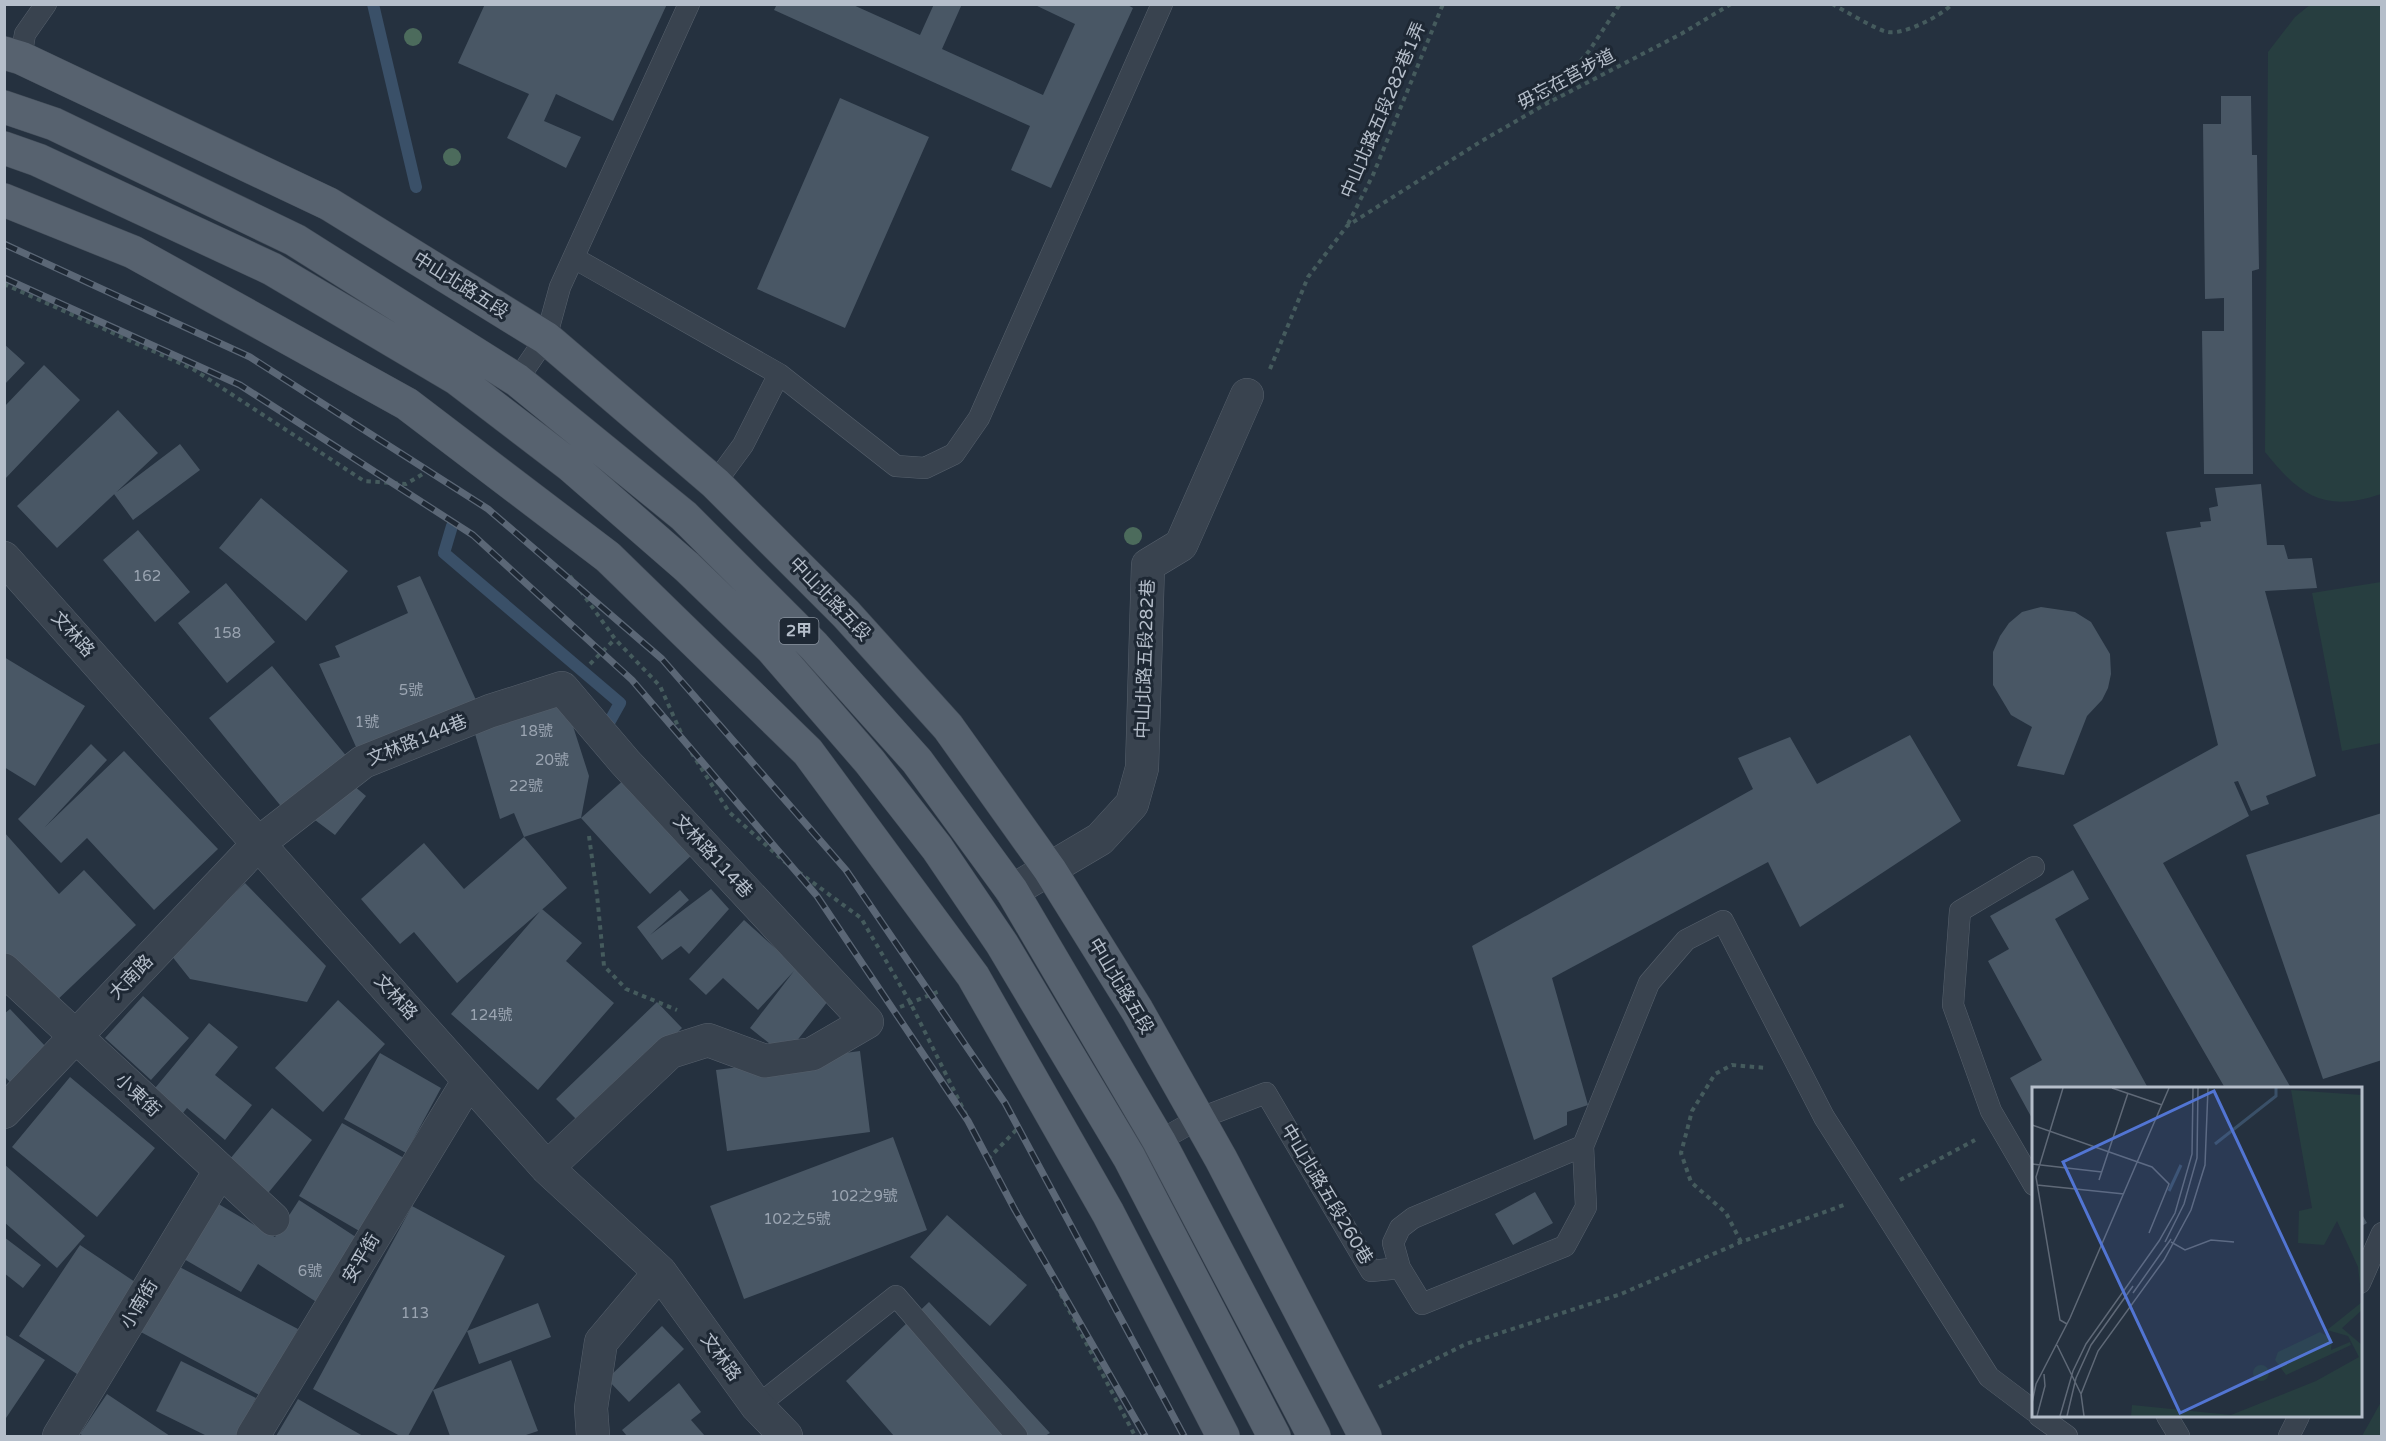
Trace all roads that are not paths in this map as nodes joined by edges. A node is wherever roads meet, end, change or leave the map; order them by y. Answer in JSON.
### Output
{"nodes":[{"id":1,"x":46,"y":4,"type":"edge"},
{"id":2,"x":689,"y":4,"type":"edge"},
{"id":3,"x":1162,"y":4,"type":"edge"},
{"id":4,"x":13,"y":56,"type":"edge"},
{"id":5,"x":4,"y":107,"type":"edge"},
{"id":6,"x":4,"y":148,"type":"edge"},
{"id":7,"x":4,"y":200,"type":"edge"},
{"id":8,"x":574,"y":258,"type":"junction"},
{"id":9,"x":546,"y":338,"type":"junction"},
{"id":10,"x":779,"y":374,"type":"junction"},
{"id":11,"x":517,"y":380,"type":"junction"},
{"id":12,"x":1247,"y":395,"type":"road end"},
{"id":13,"x":495,"y":408,"type":"junction"},
{"id":14,"x":470,"y":452,"type":"junction"},
{"id":15,"x":715,"y":483,"type":"junction"},
{"id":16,"x":4,"y":558,"type":"edge"},
{"id":17,"x":572,"y":680,"type":"joint"},
{"id":18,"x":259,"y":843,"type":"junction"},
{"id":19,"x":2034,"y":867,"type":"dead end"},
{"id":20,"x":1050,"y":870,"type":"junction"},
{"id":21,"x":1012,"y":891,"type":"junction"},
{"id":22,"x":4,"y":970,"type":"edge"},
{"id":23,"x":75,"y":1036,"type":"junction"},
{"id":24,"x":469,"y":1080,"type":"junction"},
{"id":25,"x":4,"y":1112,"type":"edge"},
{"id":26,"x":1198,"y":1119,"type":"junction"},
{"id":27,"x":1159,"y":1141,"type":"junction"},
{"id":28,"x":1583,"y":1146,"type":"junction"},
{"id":29,"x":547,"y":1168,"type":"junction"},
{"id":30,"x":220,"y":1171,"type":"junction"},
{"id":31,"x":2032,"y":1182,"type":"edge"},
{"id":32,"x":273,"y":1219,"type":"dead end"},
{"id":33,"x":2382,"y":1233,"type":"edge"},
{"id":34,"x":1400,"y":1268,"type":"junction"},
{"id":35,"x":660,"y":1272,"type":"junction"},
{"id":36,"x":2362,"y":1281,"type":"edge"},
{"id":37,"x":758,"y":1406,"type":"junction"},
{"id":38,"x":2032,"y":1409,"type":"edge"},
{"id":39,"x":2040,"y":1417,"type":"edge"},
{"id":40,"x":2168,"y":1417,"type":"edge"},
{"id":41,"x":2299,"y":1417,"type":"edge"},
{"id":42,"x":59,"y":1437,"type":"edge"},
{"id":43,"x":254,"y":1437,"type":"edge"},
{"id":44,"x":593,"y":1437,"type":"edge"},
{"id":45,"x":786,"y":1437,"type":"edge"},
{"id":46,"x":1017,"y":1437,"type":"edge"},
{"id":47,"x":1223,"y":1437,"type":"edge"},
{"id":48,"x":1274,"y":1437,"type":"edge"},
{"id":49,"x":1314,"y":1437,"type":"edge"},
{"id":50,"x":1365,"y":1437,"type":"edge"},
{"id":51,"x":2067,"y":1437,"type":"edge"},
{"id":52,"x":2179,"y":1437,"type":"edge"},
{"id":53,"x":2289,"y":1437,"type":"edge"}],
"edges":[{"from":1,"to":4,"type":"lane"},
{"from":2,"to":8,"type":"lane"},
{"from":3,"to":10,"type":"lane"},
{"from":4,"to":9,"type":"main road","name":"中山北路五段"},
{"from":5,"to":11,"type":"main road","number":"2甲"},
{"from":6,"to":13,"type":"main road","number":"2甲"},
{"from":7,"to":14,"type":"main road"},
{"from":8,"to":9,"type":"lane"},
{"from":8,"to":10,"type":"lane"},
{"from":9,"to":11,"type":"lane"},
{"from":9,"to":15,"type":"main road","name":"中山北路五段"},
{"from":10,"to":15,"type":"lane"},
{"from":11,"to":21,"type":"main road","number":"2甲"},
{"from":12,"to":20,"type":"street","name":"中山北路五段282巷"},
{"from":13,"to":14,"type":"main road"},
{"from":13,"to":48,"type":"main road","number":"2甲"},
{"from":14,"to":47,"type":"main road"},
{"from":15,"to":20,"type":"main road","name":"中山北路五段"},
{"from":16,"to":18,"type":"street","name":"文林路"},
{"from":17,"to":18,"type":"street","name":"文林路144巷"},
{"from":17,"to":29,"type":"street","name":"文林路114巷"},
{"from":18,"to":23,"type":"street","name":"大南路"},
{"from":18,"to":24,"type":"street","name":"文林路"},
{"from":19,"to":31,"type":"lane"},
{"from":20,"to":21,"type":"street","name":"中山北路五段282巷"},
{"from":20,"to":26,"type":"main road","name":"中山北路五段"},
{"from":21,"to":27,"type":"main road","number":"2甲"},
{"from":22,"to":23,"type":"street","name":"小東街"},
{"from":23,"to":25,"type":"street","name":"大南路"},
{"from":23,"to":30,"type":"street","name":"小東街"},
{"from":24,"to":29,"type":"street","name":"文林路"},
{"from":24,"to":43,"type":"street","name":"安平街"},
{"from":26,"to":27,"type":"lane","name":"中山北路五段260巷"},
{"from":26,"to":34,"type":"lane","name":"中山北路五段260巷"},
{"from":26,"to":50,"type":"main road","name":"中山北路五段"},
{"from":27,"to":49,"type":"main road","number":"2甲"},
{"from":28,"to":34,"type":"lane"},
{"from":28,"to":34,"type":"lane","name":"中山北路五段260巷"},
{"from":28,"to":38,"type":"lane","name":"中山北路五段260巷"},
{"from":29,"to":35,"type":"street","name":"文林路"},
{"from":30,"to":32,"type":"street","name":"小東街"},
{"from":30,"to":42,"type":"street","name":"小南街"},
{"from":33,"to":36,"type":"lane"},
{"from":35,"to":37,"type":"street","name":"文林路"},
{"from":35,"to":44,"type":"street"},
{"from":37,"to":45,"type":"street","name":"文林路"},
{"from":37,"to":46,"type":"lane"},
{"from":39,"to":51,"type":"lane"},
{"from":40,"to":52,"type":"lane"},
{"from":41,"to":53,"type":"lane"}]}
